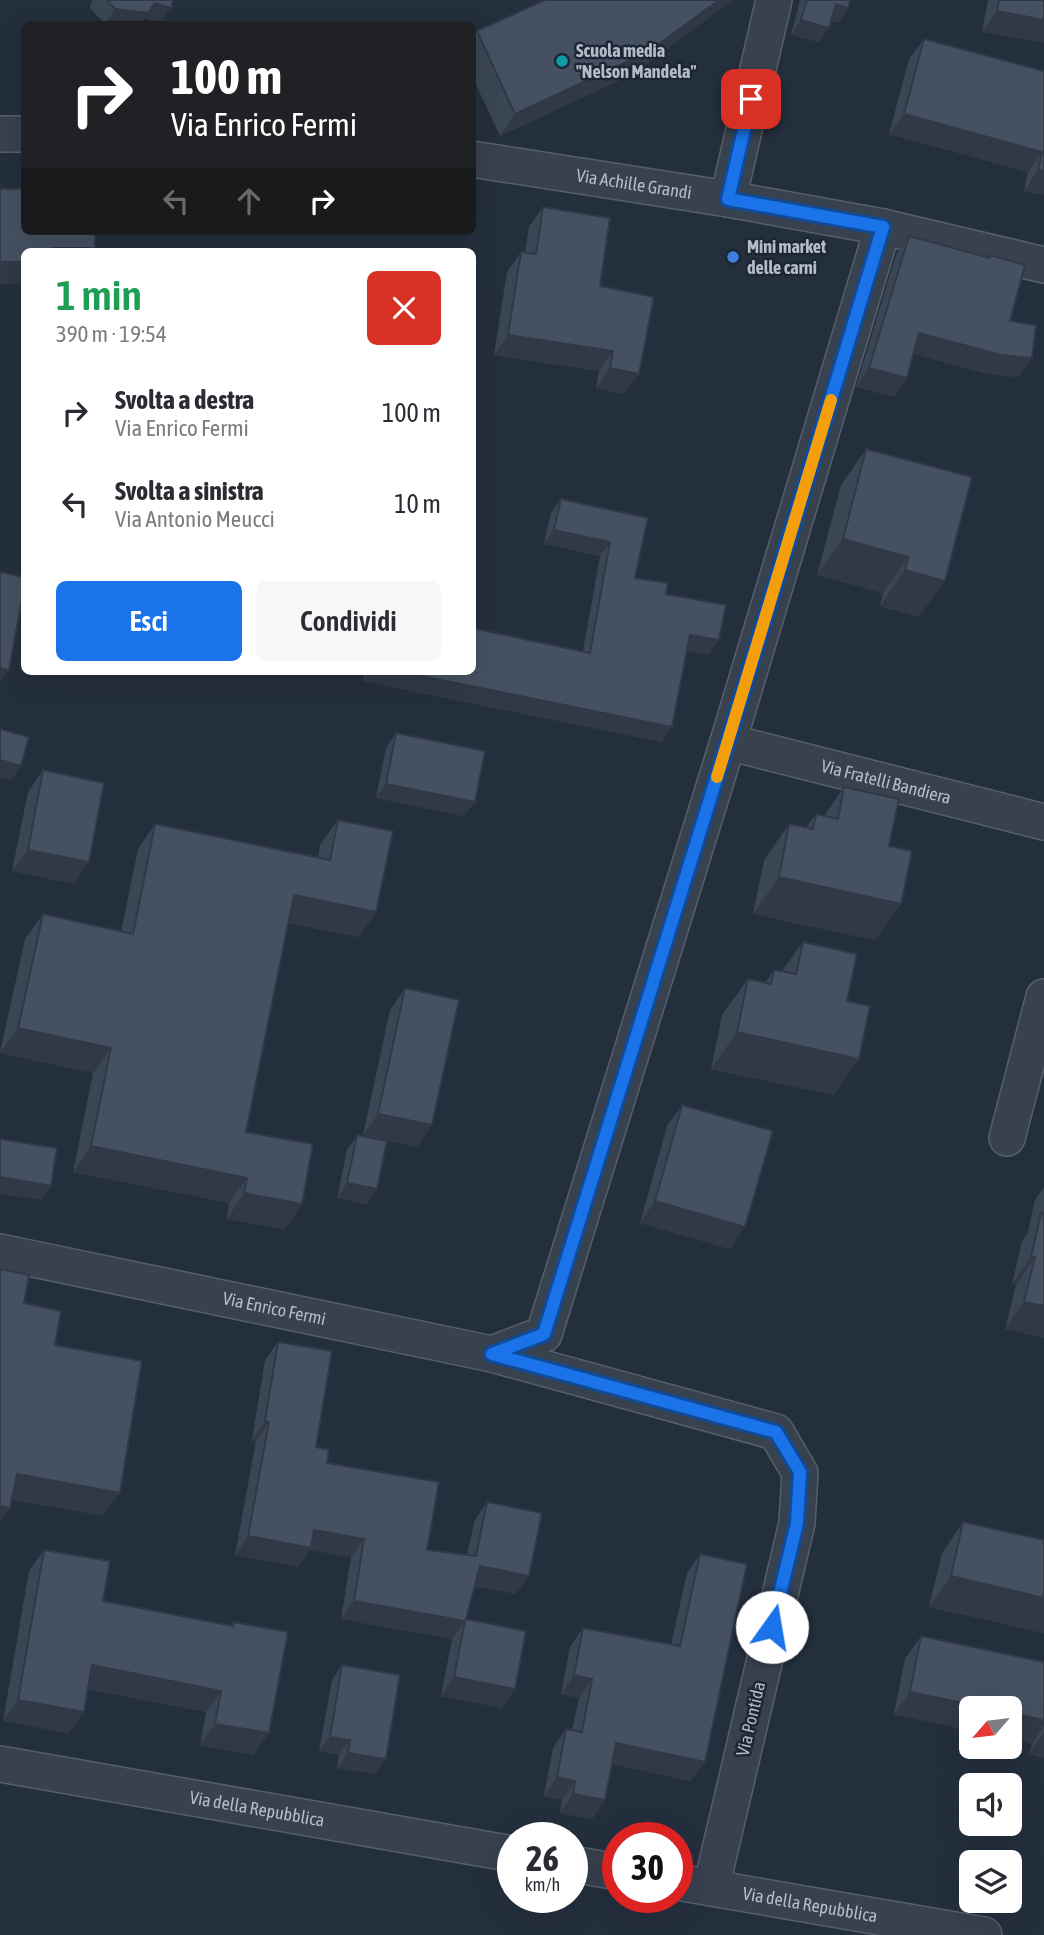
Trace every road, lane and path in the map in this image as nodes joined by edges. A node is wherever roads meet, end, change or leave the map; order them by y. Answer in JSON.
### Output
{"nodes":[{"id":1,"x":774,"y":0,"type":"edge"},
{"id":2,"x":0,"y":134,"type":"edge"},
{"id":3,"x":21,"y":134,"type":"edge"},
{"id":4,"x":476,"y":160,"type":"edge"},
{"id":5,"x":728,"y":199,"type":"junction"},
{"id":6,"x":883,"y":227,"type":"junction"},
{"id":7,"x":1044,"y":265,"type":"edge"},
{"id":8,"x":728,"y":741,"type":"junction"},
{"id":9,"x":1044,"y":822,"type":"edge"},
{"id":10,"x":1044,"y":997,"type":"edge"},
{"id":11,"x":1007,"y":1138,"type":"dead end"},
{"id":12,"x":0,"y":1252,"type":"edge"},
{"id":13,"x":492,"y":1354,"type":"junction"},
{"id":14,"x":0,"y":1764,"type":"edge"},
{"id":15,"x":497,"y":1851,"type":"edge"},
{"id":16,"x":693,"y":1885,"type":"edge"},
{"id":17,"x":711,"y":1888,"type":"junction"},
{"id":18,"x":984,"y":1935,"type":"edge"}],
"edges":[{"from":1,"to":5,"type":"street"},
{"from":2,"to":3,"type":"street"},
{"from":4,"to":5,"type":"street","name":"Via Achille Grandi"},
{"from":5,"to":6,"type":"street","name":"Via Achille Grandi"},
{"from":6,"to":7,"type":"street","name":"Via Achille Grandi"},
{"from":6,"to":8,"type":"street"},
{"from":8,"to":9,"type":"street","name":"Via Fratelli Bandiera"},
{"from":8,"to":13,"type":"street"},
{"from":10,"to":11,"type":"street"},
{"from":12,"to":13,"type":"street","name":"Via Enrico Fermi"},
{"from":13,"to":17,"type":"street","name":"Via Pontida"},
{"from":14,"to":15,"type":"street","name":"Via della Repubblica"},
{"from":16,"to":17,"type":"street","name":"Via della Repubblica"},
{"from":17,"to":18,"type":"street","name":"Via della Repubblica"}]}
